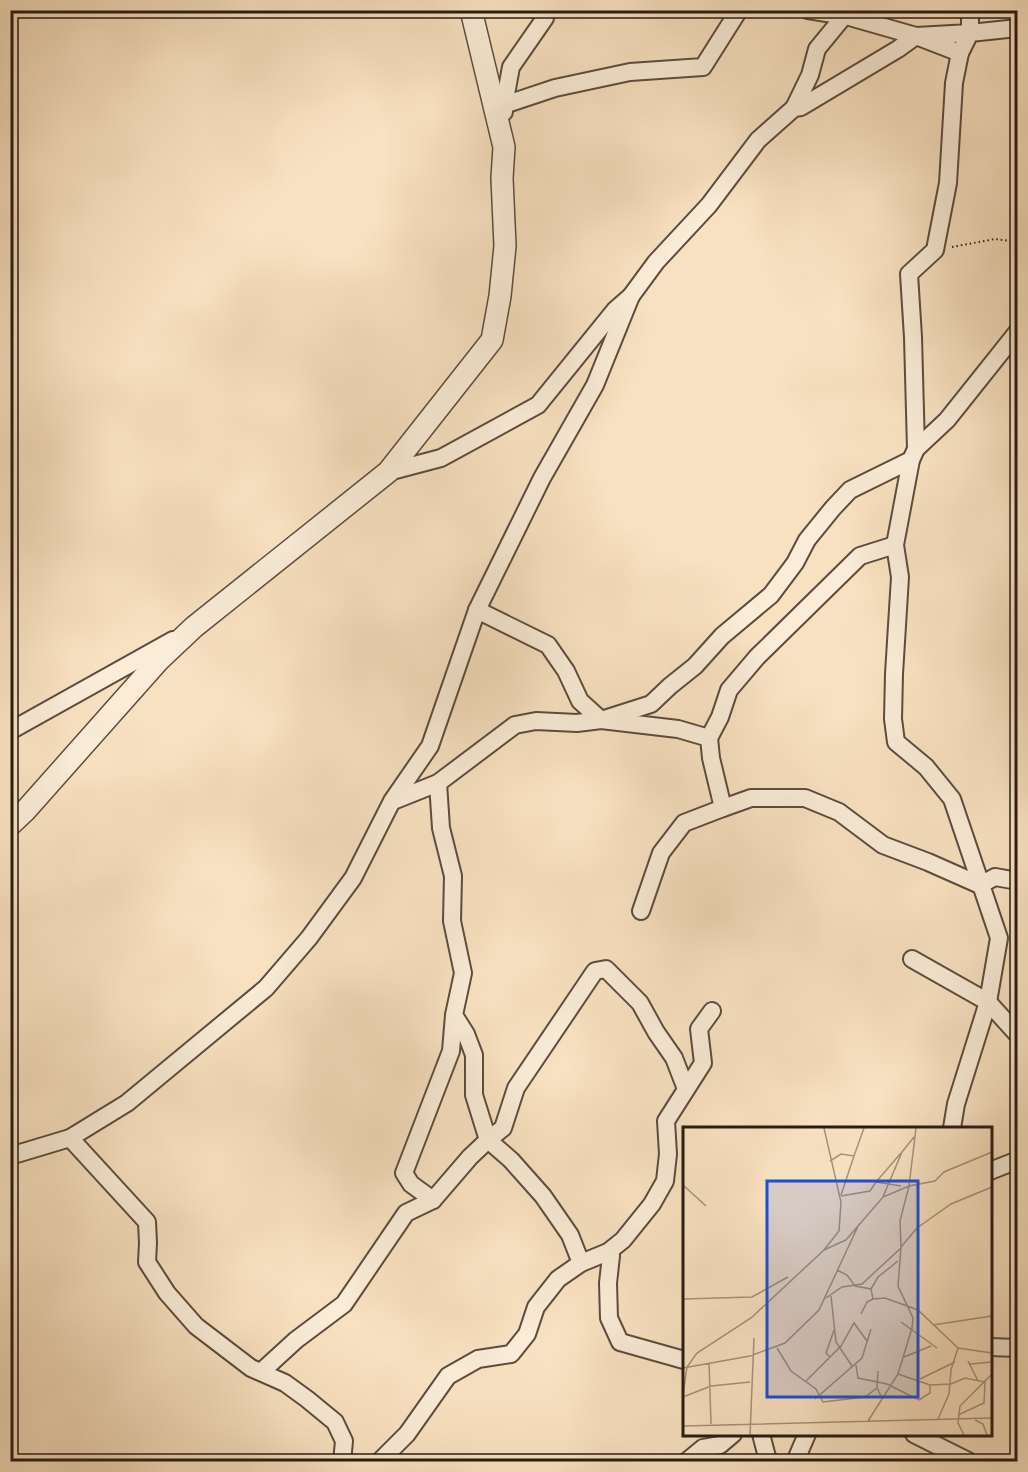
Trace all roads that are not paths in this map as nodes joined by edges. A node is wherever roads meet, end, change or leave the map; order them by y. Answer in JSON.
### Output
{"nodes":[{"id":1,"x":471,"y":10,"type":"edge"},
{"id":2,"x":546,"y":10,"type":"edge"},
{"id":3,"x":739,"y":10,"type":"edge"},
{"id":4,"x":808,"y":10,"type":"edge"},
{"id":5,"x":970,"y":10,"type":"edge"},
{"id":6,"x":848,"y":14,"type":"edge"},
{"id":7,"x":1017,"y":28,"type":"edge"},
{"id":8,"x":970,"y":33,"type":"junction"},
{"id":9,"x":916,"y":36,"type":"junction"},
{"id":10,"x":960,"y":52,"type":"junction"},
{"id":11,"x":504,"y":105,"type":"junction"},
{"id":12,"x":794,"y":108,"type":"junction"},
{"id":13,"x":504,"y":147,"type":"junction"},
{"id":14,"x":631,"y":297,"type":"junction"},
{"id":15,"x":1017,"y":331,"type":"edge"},
{"id":16,"x":914,"y":454,"type":"junction"},
{"id":17,"x":388,"y":472,"type":"junction"},
{"id":18,"x":895,"y":545,"type":"junction"},
{"id":19,"x":477,"y":610,"type":"junction"},
{"id":20,"x":194,"y":627,"type":"junction"},
{"id":21,"x":601,"y":720,"type":"junction"},
{"id":22,"x":10,"y":731,"type":"edge"},
{"id":23,"x":709,"y":738,"type":"junction"},
{"id":24,"x":438,"y":783,"type":"junction"},
{"id":25,"x":392,"y":801,"type":"junction"},
{"id":26,"x":723,"y":808,"type":"junction"},
{"id":27,"x":10,"y":825,"type":"edge"},
{"id":28,"x":1017,"y":881,"type":"edge"},
{"id":29,"x":980,"y":885,"type":"junction"},
{"id":30,"x":641,"y":911,"type":"dead end"},
{"id":31,"x":912,"y":959,"type":"dead end"},
{"id":32,"x":988,"y":1002,"type":"junction"},
{"id":33,"x":712,"y":1011,"type":"dead end"},
{"id":34,"x":454,"y":1015,"type":"junction"},
{"id":35,"x":1017,"y":1035,"type":"edge"},
{"id":36,"x":686,"y":1089,"type":"junction"},
{"id":37,"x":951,"y":1127,"type":"edge"},
{"id":38,"x":70,"y":1138,"type":"junction"},
{"id":39,"x":488,"y":1140,"type":"junction"},
{"id":40,"x":10,"y":1156,"type":"edge"},
{"id":41,"x":1017,"y":1160,"type":"edge"},
{"id":42,"x":992,"y":1170,"type":"edge"},
{"id":43,"x":433,"y":1200,"type":"junction"},
{"id":44,"x":608,"y":1252,"type":"junction"},
{"id":45,"x":581,"y":1263,"type":"junction"},
{"id":46,"x":992,"y":1347,"type":"edge"},
{"id":47,"x":1017,"y":1348,"type":"edge"},
{"id":48,"x":683,"y":1359,"type":"edge"},
{"id":49,"x":261,"y":1372,"type":"junction"},
{"id":50,"x":731,"y":1436,"type":"edge"},
{"id":51,"x":762,"y":1436,"type":"edge"},
{"id":52,"x":806,"y":1436,"type":"edge"},
{"id":53,"x":918,"y":1436,"type":"edge"},
{"id":54,"x":342,"y":1461,"type":"edge"},
{"id":55,"x":379,"y":1461,"type":"edge"},
{"id":56,"x":686,"y":1461,"type":"edge"},
{"id":57,"x":771,"y":1461,"type":"edge"},
{"id":58,"x":795,"y":1461,"type":"edge"},
{"id":59,"x":970,"y":1461,"type":"edge"}],
"edges":[{"from":1,"to":13,"type":"street"},
{"from":2,"to":11,"type":"street"},
{"from":3,"to":11,"type":"street"},
{"from":4,"to":6,"type":"street"},
{"from":5,"to":8,"type":"street"},
{"from":6,"to":9,"type":"street"},
{"from":6,"to":12,"type":"street"},
{"from":7,"to":8,"type":"street"},
{"from":8,"to":9,"type":"street"},
{"from":8,"to":10,"type":"street"},
{"from":9,"to":10,"type":"street"},
{"from":9,"to":12,"type":"street"},
{"from":10,"to":16,"type":"street"},
{"from":11,"to":13,"type":"street"},
{"from":12,"to":14,"type":"street"},
{"from":13,"to":17,"type":"street"},
{"from":14,"to":17,"type":"street"},
{"from":14,"to":19,"type":"street"},
{"from":15,"to":16,"type":"street"},
{"from":16,"to":18,"type":"street"},
{"from":16,"to":21,"type":"street"},
{"from":17,"to":20,"type":"street"},
{"from":18,"to":23,"type":"street"},
{"from":18,"to":29,"type":"street"},
{"from":19,"to":21,"type":"street"},
{"from":19,"to":25,"type":"street"},
{"from":20,"to":22,"type":"street"},
{"from":20,"to":27,"type":"street"},
{"from":21,"to":23,"type":"street"},
{"from":21,"to":24,"type":"street"},
{"from":23,"to":26,"type":"street"},
{"from":24,"to":25,"type":"street"},
{"from":24,"to":34,"type":"street"},
{"from":25,"to":38,"type":"street"},
{"from":26,"to":29,"type":"street"},
{"from":26,"to":30,"type":"street"},
{"from":28,"to":29,"type":"street"},
{"from":29,"to":32,"type":"street"},
{"from":31,"to":32,"type":"street"},
{"from":32,"to":35,"type":"street"},
{"from":32,"to":37,"type":"street"},
{"from":33,"to":36,"type":"street"},
{"from":34,"to":39,"type":"street"},
{"from":34,"to":43,"type":"street"},
{"from":36,"to":39,"type":"street"},
{"from":36,"to":44,"type":"street"},
{"from":38,"to":40,"type":"street"},
{"from":38,"to":49,"type":"street"},
{"from":39,"to":43,"type":"street"},
{"from":39,"to":45,"type":"street"},
{"from":41,"to":42,"type":"street"},
{"from":43,"to":49,"type":"street"},
{"from":44,"to":45,"type":"street"},
{"from":44,"to":48,"type":"street"},
{"from":45,"to":55,"type":"street"},
{"from":46,"to":47,"type":"street"},
{"from":49,"to":54,"type":"street"},
{"from":50,"to":56,"type":"street"},
{"from":51,"to":57,"type":"street"},
{"from":52,"to":58,"type":"street"},
{"from":53,"to":59,"type":"street"}]}
